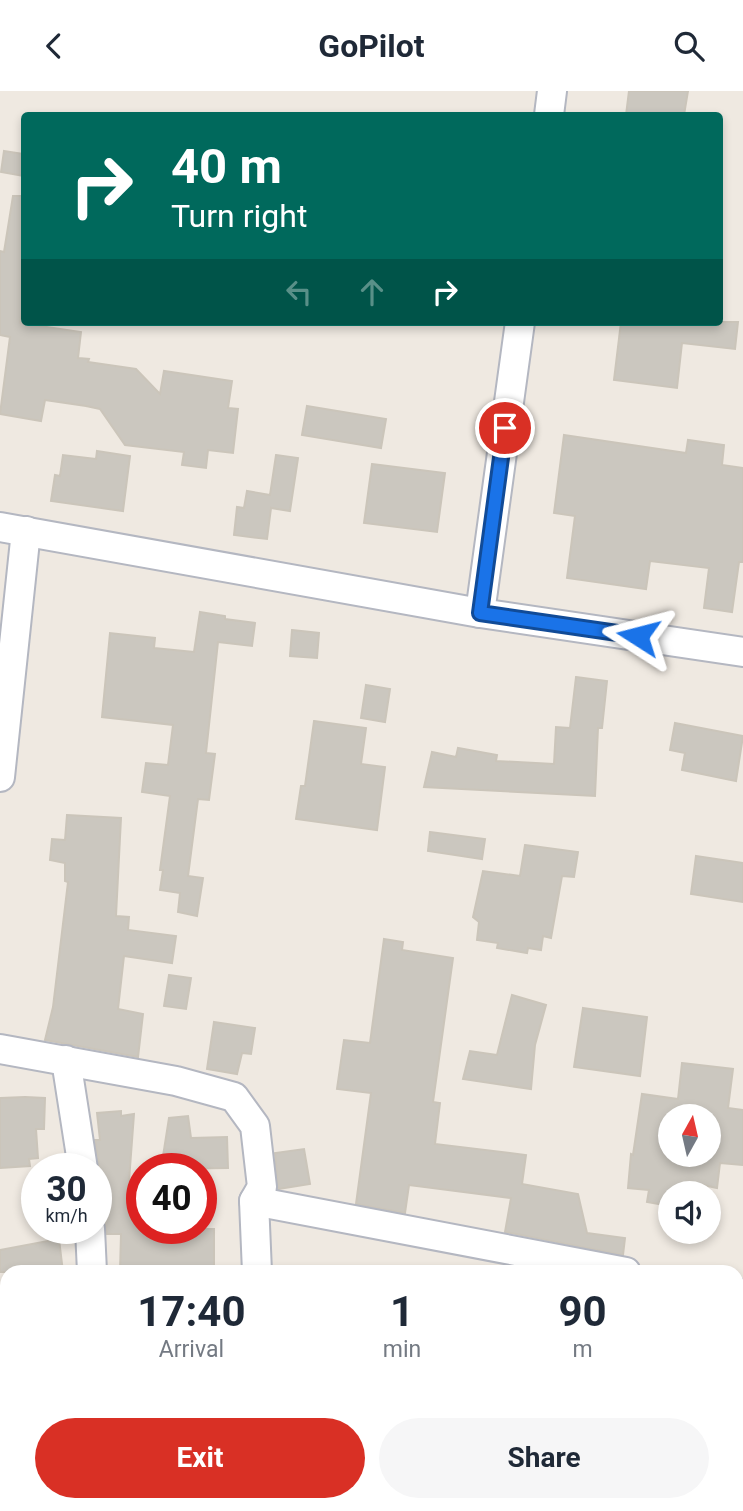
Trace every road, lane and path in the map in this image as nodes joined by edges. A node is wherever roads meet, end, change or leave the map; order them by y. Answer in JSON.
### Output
{"nodes":[{"id":1,"x":552,"y":91,"type":"edge"},
{"id":2,"x":549,"y":112,"type":"edge"},
{"id":3,"x":519,"y":326,"type":"edge"},
{"id":4,"x":13,"y":529,"type":"edge"},
{"id":5,"x":480,"y":613,"type":"junction"},
{"id":6,"x":743,"y":652,"type":"edge"},
{"id":7,"x":0,"y":777,"type":"edge"},
{"id":8,"x":0,"y":1049,"type":"edge"},
{"id":9,"x":66,"y":1060,"type":"junction"},
{"id":10,"x":81,"y":1153,"type":"edge"},
{"id":11,"x":254,"y":1201,"type":"junction"},
{"id":12,"x":91,"y":1244,"type":"edge"},
{"id":13,"x":92,"y":1265,"type":"edge"},
{"id":14,"x":257,"y":1265,"type":"edge"},
{"id":15,"x":589,"y":1265,"type":"edge"}],
"edges":[{"from":1,"to":2,"type":"street"},
{"from":3,"to":5,"type":"street"},
{"from":4,"to":5,"type":"street"},
{"from":4,"to":7,"type":"street"},
{"from":5,"to":6,"type":"street"},
{"from":8,"to":9,"type":"street"},
{"from":9,"to":10,"type":"street"},
{"from":9,"to":11,"type":"street"},
{"from":11,"to":14,"type":"street"},
{"from":11,"to":15,"type":"street"},
{"from":12,"to":13,"type":"street"}]}
